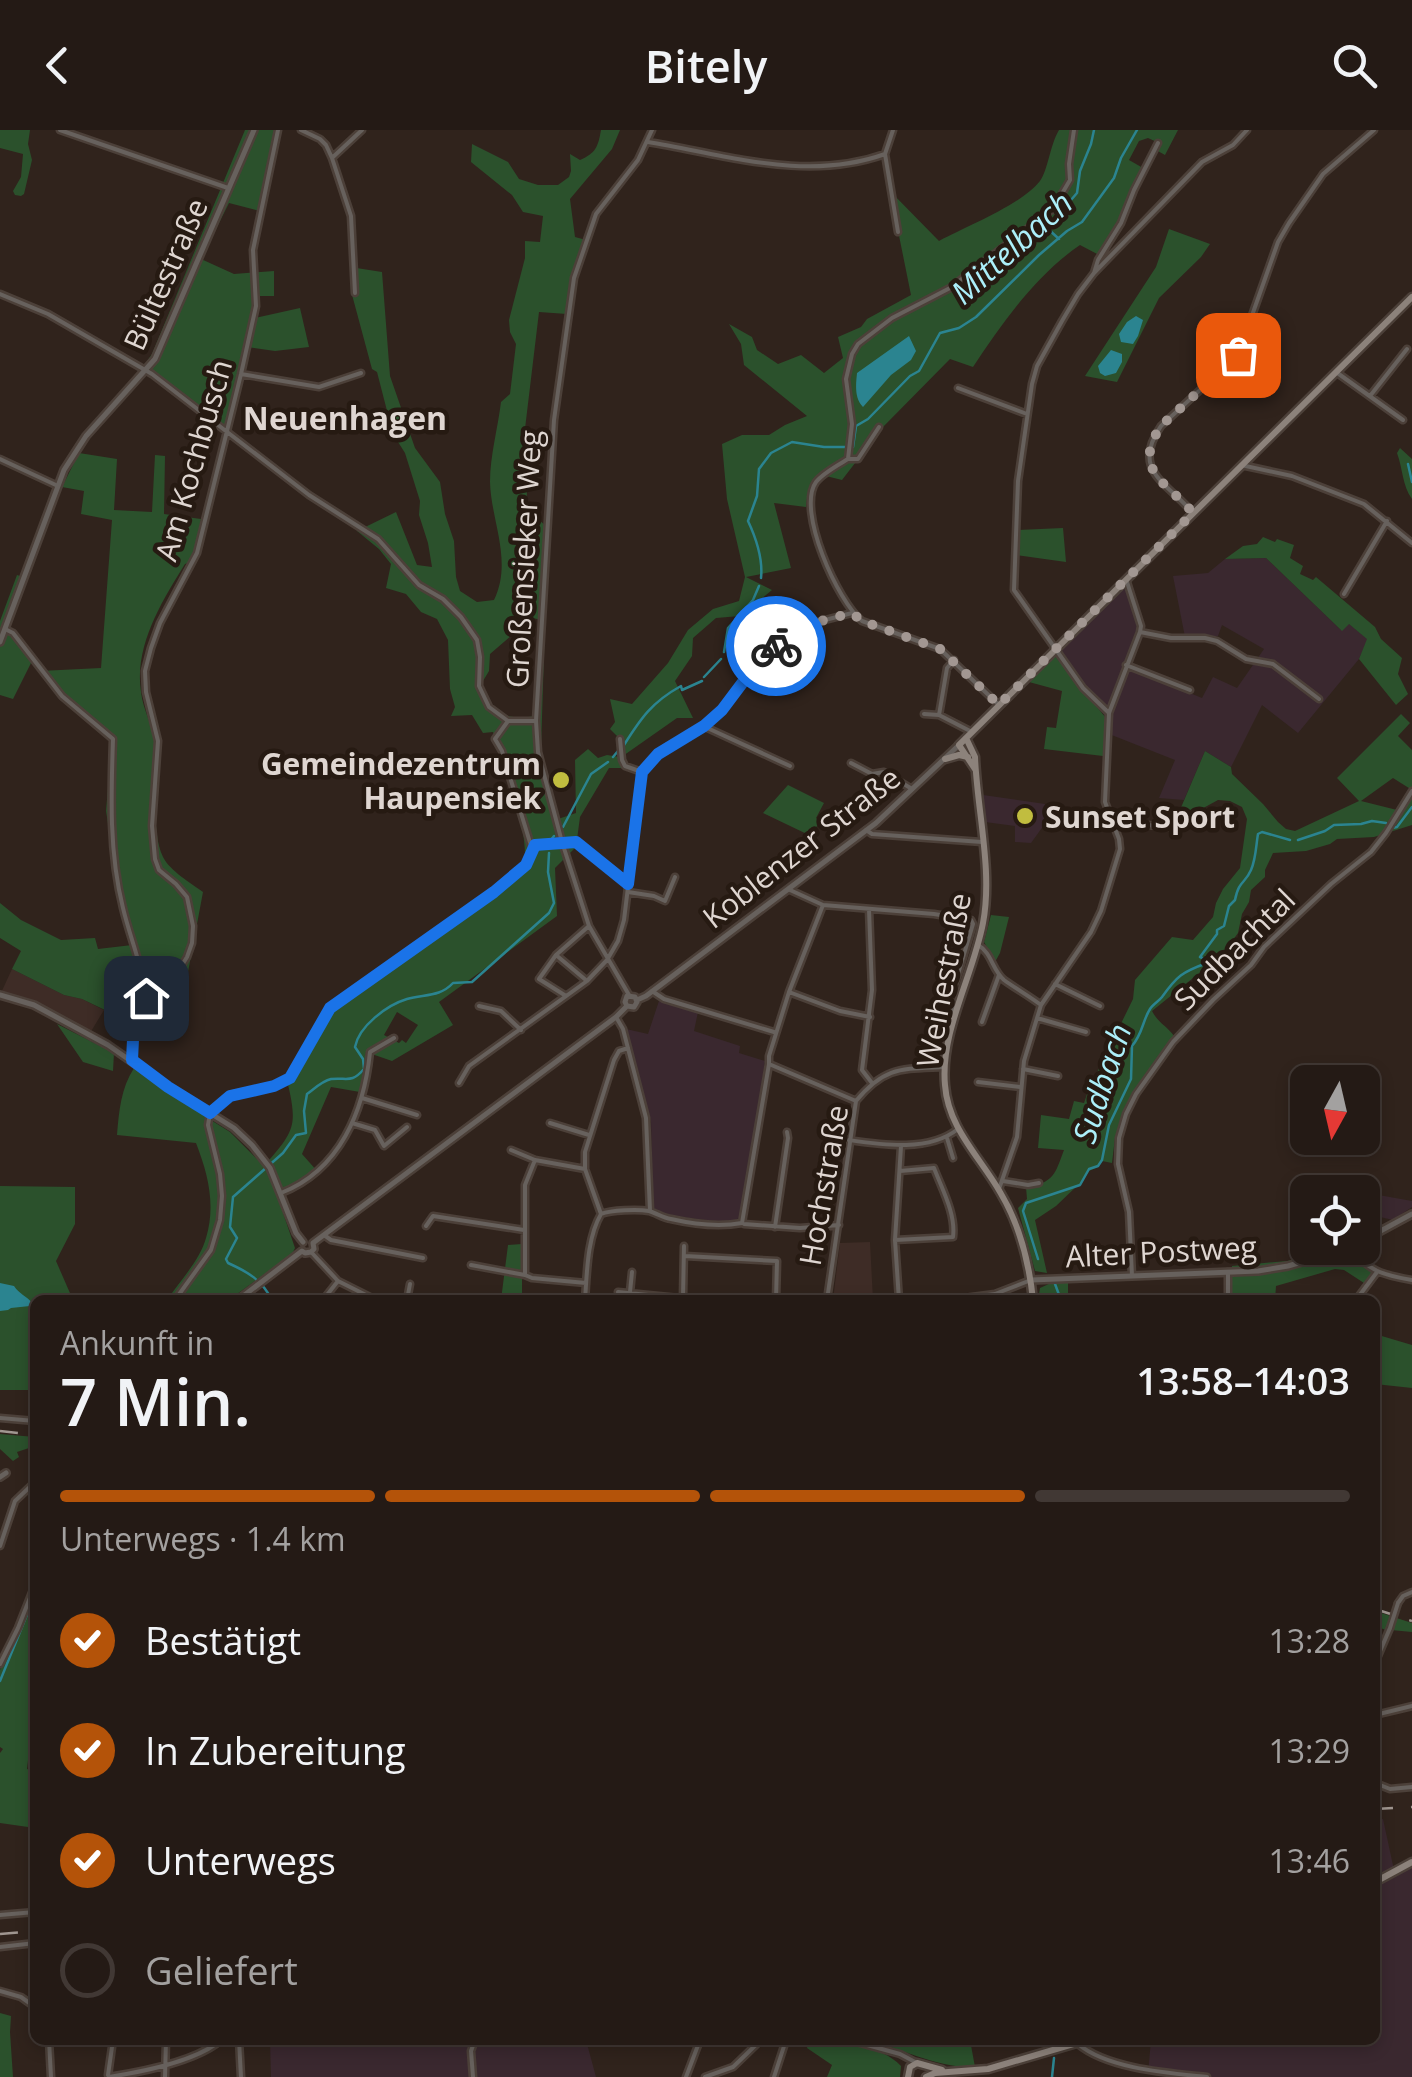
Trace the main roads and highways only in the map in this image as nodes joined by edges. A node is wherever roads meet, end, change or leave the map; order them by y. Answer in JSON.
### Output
{"nodes":[{"id":1,"x":1411,"y":301,"type":"edge"},
{"id":2,"x":969,"y":735,"type":"junction"},
{"id":3,"x":959,"y":745,"type":"joint"},
{"id":4,"x":969,"y":758,"type":"junction"},
{"id":5,"x":945,"y":759,"type":"road end"},
{"id":6,"x":975,"y":769,"type":"junction"},
{"id":7,"x":1032,"y":1295,"type":"edge"},
{"id":8,"x":1412,"y":1862,"type":"edge"},
{"id":9,"x":1380,"y":1879,"type":"edge"},
{"id":10,"x":1067,"y":2045,"type":"edge"},
{"id":11,"x":921,"y":2064,"type":"junction"},
{"id":12,"x":963,"y":2072,"type":"junction"},
{"id":13,"x":909,"y":2074,"type":"edge"},
{"id":14,"x":926,"y":2077,"type":"edge"}],
"edges":[{"from":1,"to":2,"type":"main road","name":"Koblenzer Straße"},
{"from":2,"to":3,"type":"main road","name":"Koblenzer Straße"},
{"from":2,"to":6,"type":"main road","name":"Weihestraße"},
{"from":3,"to":4,"type":"main road","name":"Weihestraße"},
{"from":4,"to":5,"type":"main road"},
{"from":4,"to":6,"type":"main road","name":"Weihestraße"},
{"from":6,"to":7,"type":"main road","name":"Weihestraße"},
{"from":8,"to":9,"type":"main road"},
{"from":10,"to":12,"type":"main road"},
{"from":11,"to":12,"type":"main road"},
{"from":11,"to":13,"type":"main road"},
{"from":11,"to":14,"type":"main road"},
{"from":12,"to":14,"type":"main road"}]}
